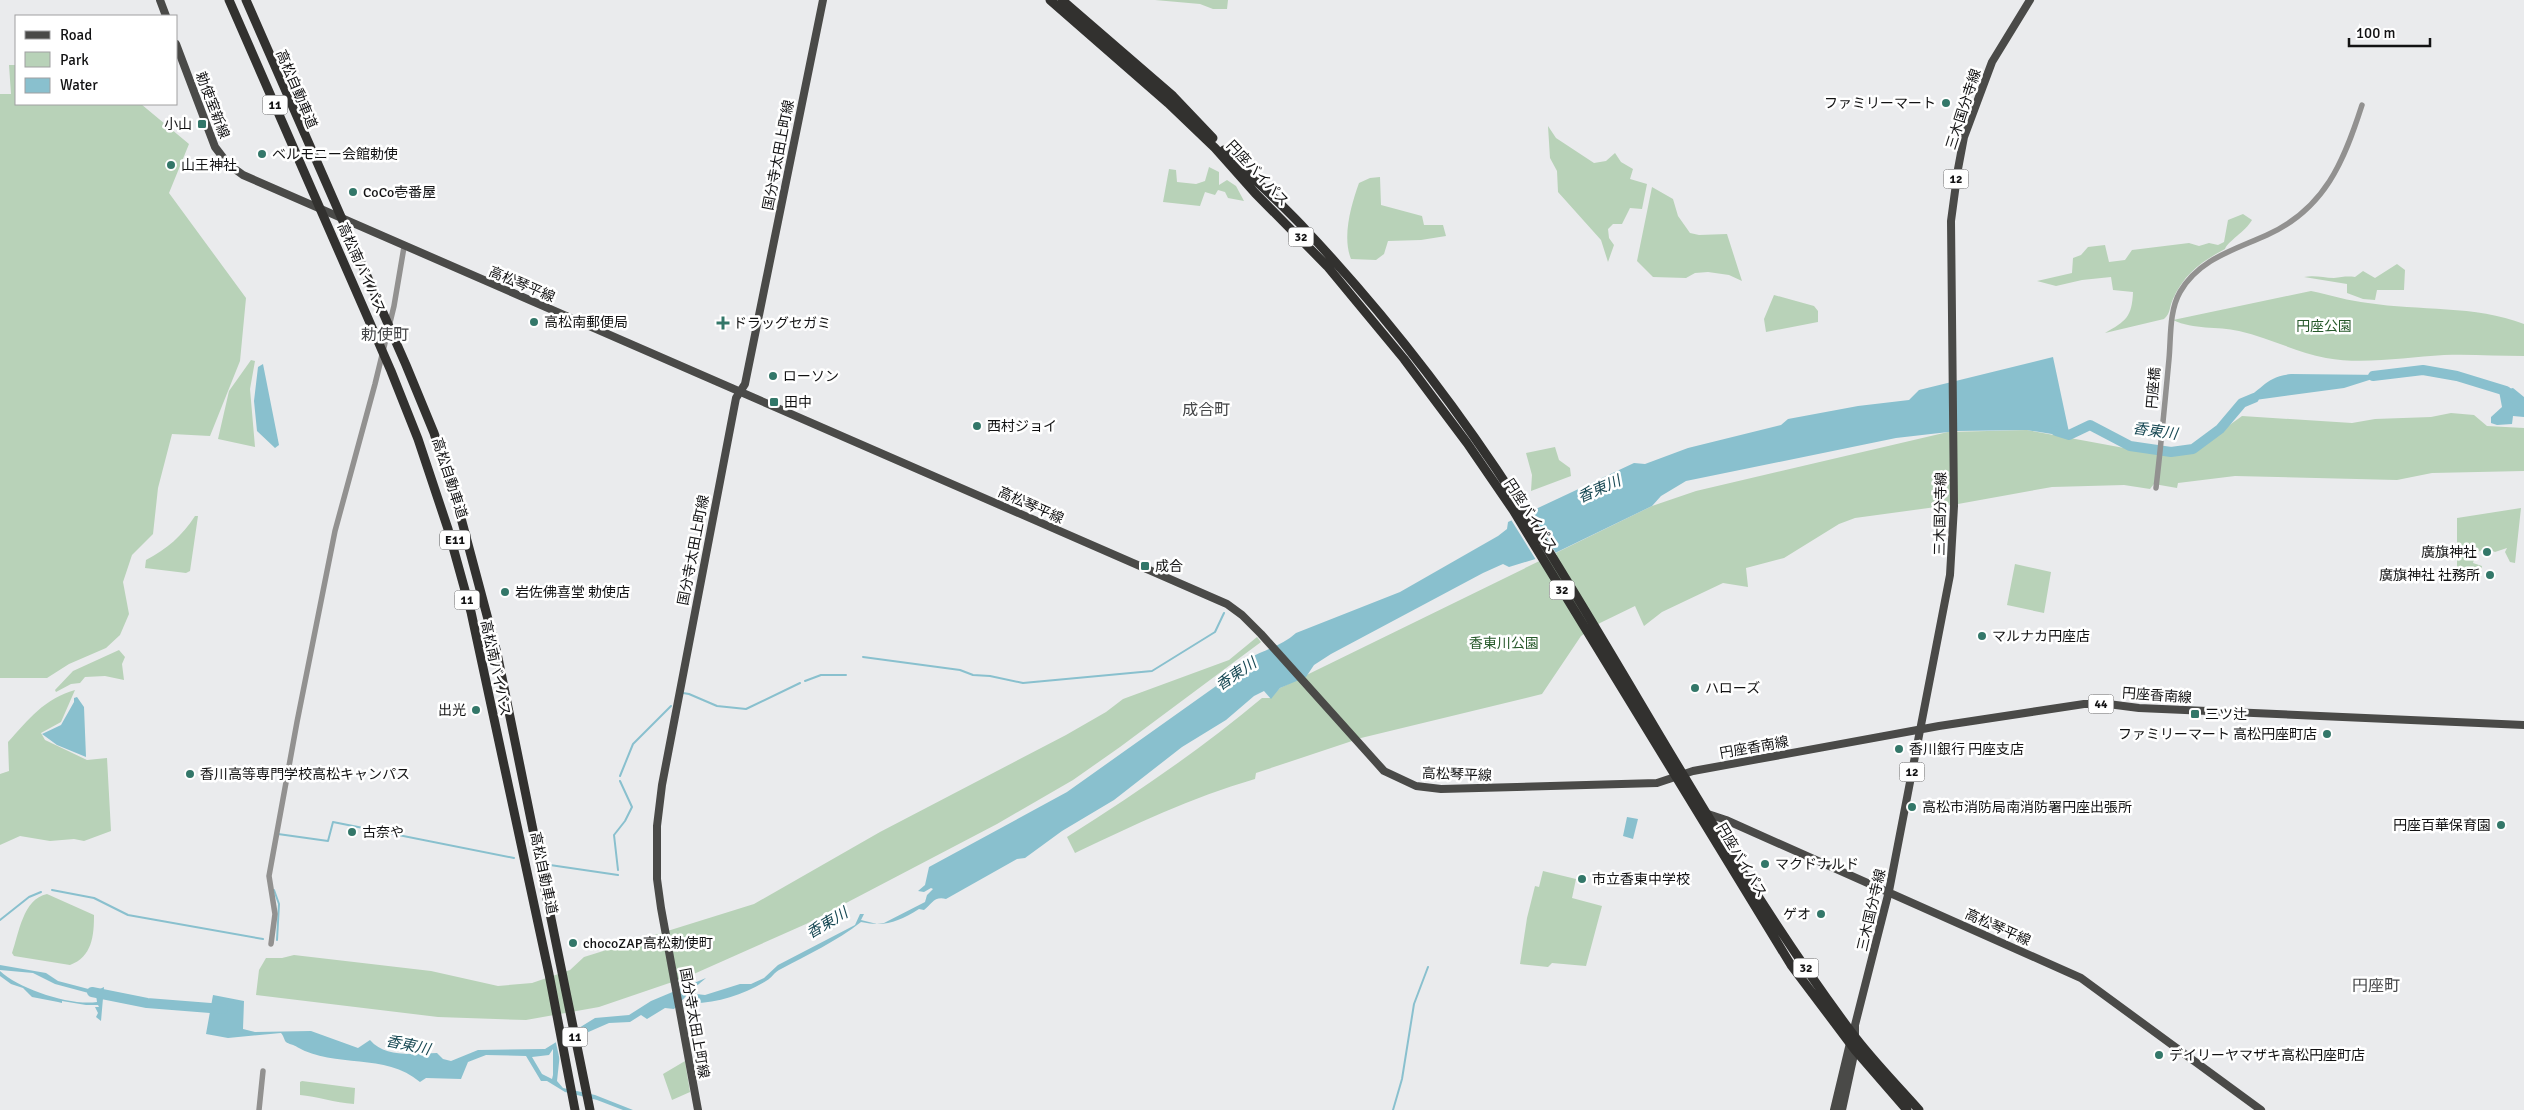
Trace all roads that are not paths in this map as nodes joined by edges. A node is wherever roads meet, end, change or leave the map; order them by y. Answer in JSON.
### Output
{"nodes":[{"id":1,"x":160,"y":0,"type":"edge"},
{"id":2,"x":229,"y":0,"type":"edge"},
{"id":3,"x":234,"y":0,"type":"edge"},
{"id":4,"x":244,"y":0,"type":"edge"},
{"id":5,"x":823,"y":0,"type":"edge"},
{"id":6,"x":1050,"y":0,"type":"edge"},
{"id":7,"x":1062,"y":0,"type":"edge"},
{"id":8,"x":2030,"y":0,"type":"edge"},
{"id":9,"x":166,"y":15,"type":"edge"},
{"id":10,"x":178,"y":49,"type":"edge"},
{"id":11,"x":2362,"y":105,"type":"dead end"},
{"id":12,"x":322,"y":210,"type":"junction"},
{"id":13,"x":343,"y":220,"type":"junction"},
{"id":14,"x":364,"y":229,"type":"junction"},
{"id":15,"x":352,"y":241,"type":"junction"},
{"id":16,"x":404,"y":246,"type":"junction"},
{"id":17,"x":389,"y":325,"type":"junction"},
{"id":18,"x":383,"y":352,"type":"junction"},
{"id":19,"x":740,"y":391,"type":"junction"},
{"id":20,"x":2156,"y":488,"type":"dead end"},
{"id":21,"x":1516,"y":508,"type":"junction"},
{"id":22,"x":2524,"y":725,"type":"edge"},
{"id":23,"x":1919,"y":730,"type":"junction"},
{"id":24,"x":1679,"y":776,"type":"junction"},
{"id":25,"x":1704,"y":816,"type":"junction"},
{"id":26,"x":1889,"y":891,"type":"junction"},
{"id":27,"x":271,"y":944,"type":"dead end"},
{"id":28,"x":1853,"y":1043,"type":"junction"},
{"id":29,"x":263,"y":1071,"type":"dead end"},
{"id":30,"x":574,"y":1105,"type":"edge"},
{"id":31,"x":590,"y":1109,"type":"edge"},
{"id":32,"x":259,"y":1110,"type":"edge"},
{"id":33,"x":580,"y":1110,"type":"edge"},
{"id":34,"x":698,"y":1110,"type":"edge"},
{"id":35,"x":1834,"y":1110,"type":"edge"},
{"id":36,"x":1842,"y":1110,"type":"edge"},
{"id":37,"x":1906,"y":1110,"type":"edge"},
{"id":38,"x":1919,"y":1110,"type":"edge"},
{"id":39,"x":2261,"y":1110,"type":"edge"}],
"edges":[{"from":1,"to":9,"type":"main road"},
{"from":2,"to":12,"type":"highway","name":"高松南バイパス","number":"11"},
{"from":3,"to":33,"type":"highway","name":"高松自動車道","number":"E11"},
{"from":4,"to":13,"type":"highway","name":"高松南バイパス","number":"11"},
{"from":4,"to":31,"type":"highway","name":"高松自動車道","number":"E11"},
{"from":5,"to":19,"type":"main road","name":"国分寺太田上町線"},
{"from":6,"to":21,"type":"highway","name":"円座バイパス","number":"32"},
{"from":7,"to":21,"type":"highway","name":"円座バイパス","number":"32"},
{"from":8,"to":23,"type":"main road","name":"三木国分寺線","number":"12"},
{"from":10,"to":12,"type":"main road","name":"勅使室新線"},
{"from":11,"to":20,"type":"street","name":"円座橋"},
{"from":12,"to":13,"type":"main road","name":"勅使室新線"},
{"from":12,"to":18,"type":"highway","name":"高松南バイパス","number":"11"},
{"from":13,"to":14,"type":"main road","name":"高松琴平線"},
{"from":13,"to":15,"type":"highway","name":"高松南バイパス","number":"11"},
{"from":14,"to":15,"type":"main road"},
{"from":14,"to":16,"type":"main road","name":"高松琴平線"},
{"from":15,"to":17,"type":"highway","name":"高松南バイパス","number":"11"},
{"from":16,"to":17,"type":"street"},
{"from":16,"to":19,"type":"main road","name":"高松琴平線"},
{"from":17,"to":18,"type":"street"},
{"from":17,"to":31,"type":"highway","name":"高松南バイパス","number":"11"},
{"from":18,"to":27,"type":"street"},
{"from":18,"to":30,"type":"highway","name":"高松南バイパス","number":"11"},
{"from":19,"to":24,"type":"main road","name":"高松琴平線"},
{"from":19,"to":34,"type":"main road","name":"国分寺太田上町線"},
{"from":21,"to":24,"type":"highway","name":"円座バイパス","number":"32"},
{"from":22,"to":23,"type":"main road","name":"円座香南線","number":"44"},
{"from":23,"to":24,"type":"main road","name":"円座香南線","number":"44"},
{"from":23,"to":26,"type":"main road","name":"三木国分寺線","number":"12"},
{"from":24,"to":25,"type":"highway","name":"円座バイパス","number":"32"},
{"from":25,"to":26,"type":"main road","name":"高松琴平線"},
{"from":25,"to":28,"type":"highway","name":"円座バイパス","number":"32"},
{"from":26,"to":28,"type":"main road","name":"三木国分寺線","number":"12"},
{"from":26,"to":39,"type":"main road","name":"高松琴平線"},
{"from":28,"to":35,"type":"main road","name":"三木国分寺線","number":"12"},
{"from":28,"to":36,"type":"main road","name":"三木国分寺線","number":"12"},
{"from":28,"to":37,"type":"highway","name":"円座バイパス","number":"32"},
{"from":28,"to":38,"type":"highway","name":"円座バイパス","number":"32"},
{"from":29,"to":32,"type":"street"}]}
